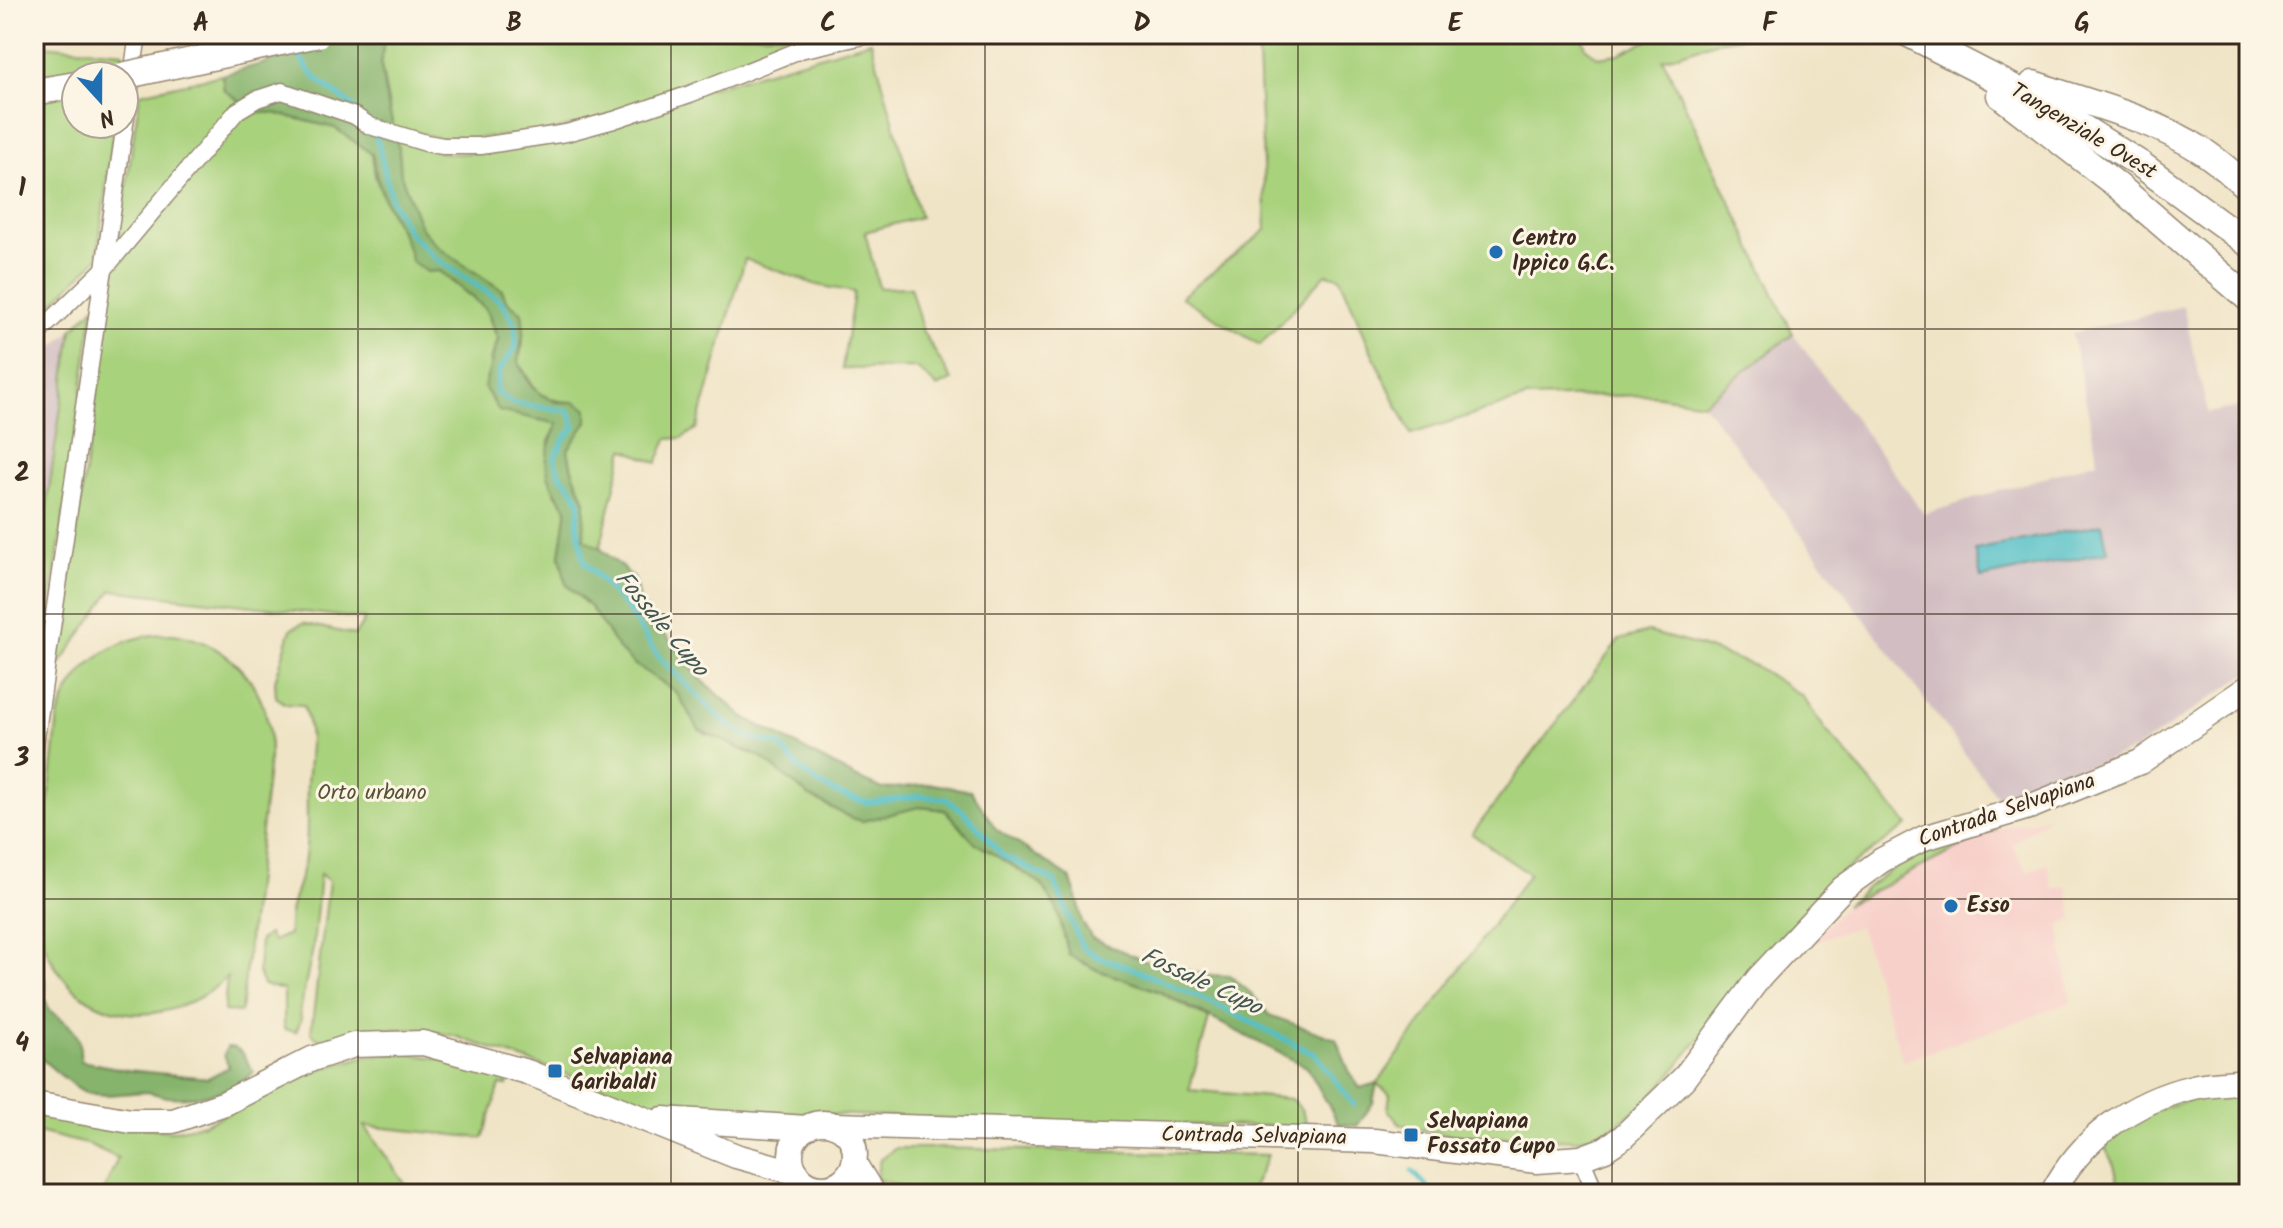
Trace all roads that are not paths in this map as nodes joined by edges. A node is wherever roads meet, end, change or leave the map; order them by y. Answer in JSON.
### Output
{"nodes":[{"id":1,"x":138,"y":34,"type":"edge"},
{"id":2,"x":318,"y":34,"type":"edge"},
{"id":3,"x":873,"y":34,"type":"edge"},
{"id":4,"x":1909,"y":34,"type":"edge"},
{"id":5,"x":1950,"y":56,"type":"junction"},
{"id":6,"x":140,"y":72,"type":"edge"},
{"id":7,"x":60,"y":88,"type":"edge"},
{"id":8,"x":34,"y":92,"type":"edge"},
{"id":9,"x":2249,"y":189,"type":"edge"},
{"id":10,"x":2240,"y":236,"type":"edge"},
{"id":11,"x":106,"y":267,"type":"junction"},
{"id":12,"x":2249,"y":299,"type":"edge"},
{"id":13,"x":34,"y":337,"type":"edge"},
{"id":14,"x":2249,"y":687,"type":"edge"},
{"id":15,"x":34,"y":752,"type":"edge"},
{"id":16,"x":2249,"y":1081,"type":"edge"},
{"id":17,"x":34,"y":1104,"type":"edge"},
{"id":18,"x":633,"y":1117,"type":"junction"},
{"id":19,"x":834,"y":1125,"type":"junction"},
{"id":20,"x":807,"y":1128,"type":"junction"},
{"id":21,"x":925,"y":1129,"type":"junction"},
{"id":22,"x":855,"y":1158,"type":"junction"},
{"id":23,"x":1581,"y":1158,"type":"junction"},
{"id":24,"x":815,"y":1184,"type":"edge"},
{"id":25,"x":873,"y":1194,"type":"edge"},
{"id":26,"x":1599,"y":1194,"type":"edge"},
{"id":27,"x":2052,"y":1194,"type":"edge"}],
"edges":[{"from":1,"to":11,"type":"street"},
{"from":2,"to":6,"type":"main road","bridge":true},
{"from":3,"to":11,"type":"street"},
{"from":4,"to":5,"type":"main road","name":"Tangenziale Ovest"},
{"from":5,"to":9,"type":"main road"},
{"from":5,"to":10,"type":"main road","name":"Tangenziale Ovest"},
{"from":5,"to":12,"type":"main road"},
{"from":7,"to":8,"type":"main road"},
{"from":11,"to":13,"type":"street"},
{"from":11,"to":15,"type":"street"},
{"from":14,"to":23,"type":"main road","name":"Contrada Selvapiana"},
{"from":16,"to":27,"type":"main road"},
{"from":17,"to":18,"type":"main road"},
{"from":18,"to":20,"type":"main road"},
{"from":18,"to":24,"type":"main road"},
{"from":19,"to":20,"type":"main road"},
{"from":19,"to":21,"type":"main road","name":"Contrada Selvapiana"},
{"from":19,"to":22,"type":"main road"},
{"from":20,"to":24,"type":"main road"},
{"from":21,"to":22,"type":"main road","name":"Contrada Selvapiana"},
{"from":21,"to":23,"type":"main road","name":"Contrada Selvapiana"},
{"from":22,"to":24,"type":"main road"},
{"from":22,"to":25,"type":"main road"},
{"from":23,"to":26,"type":"street"}]}
